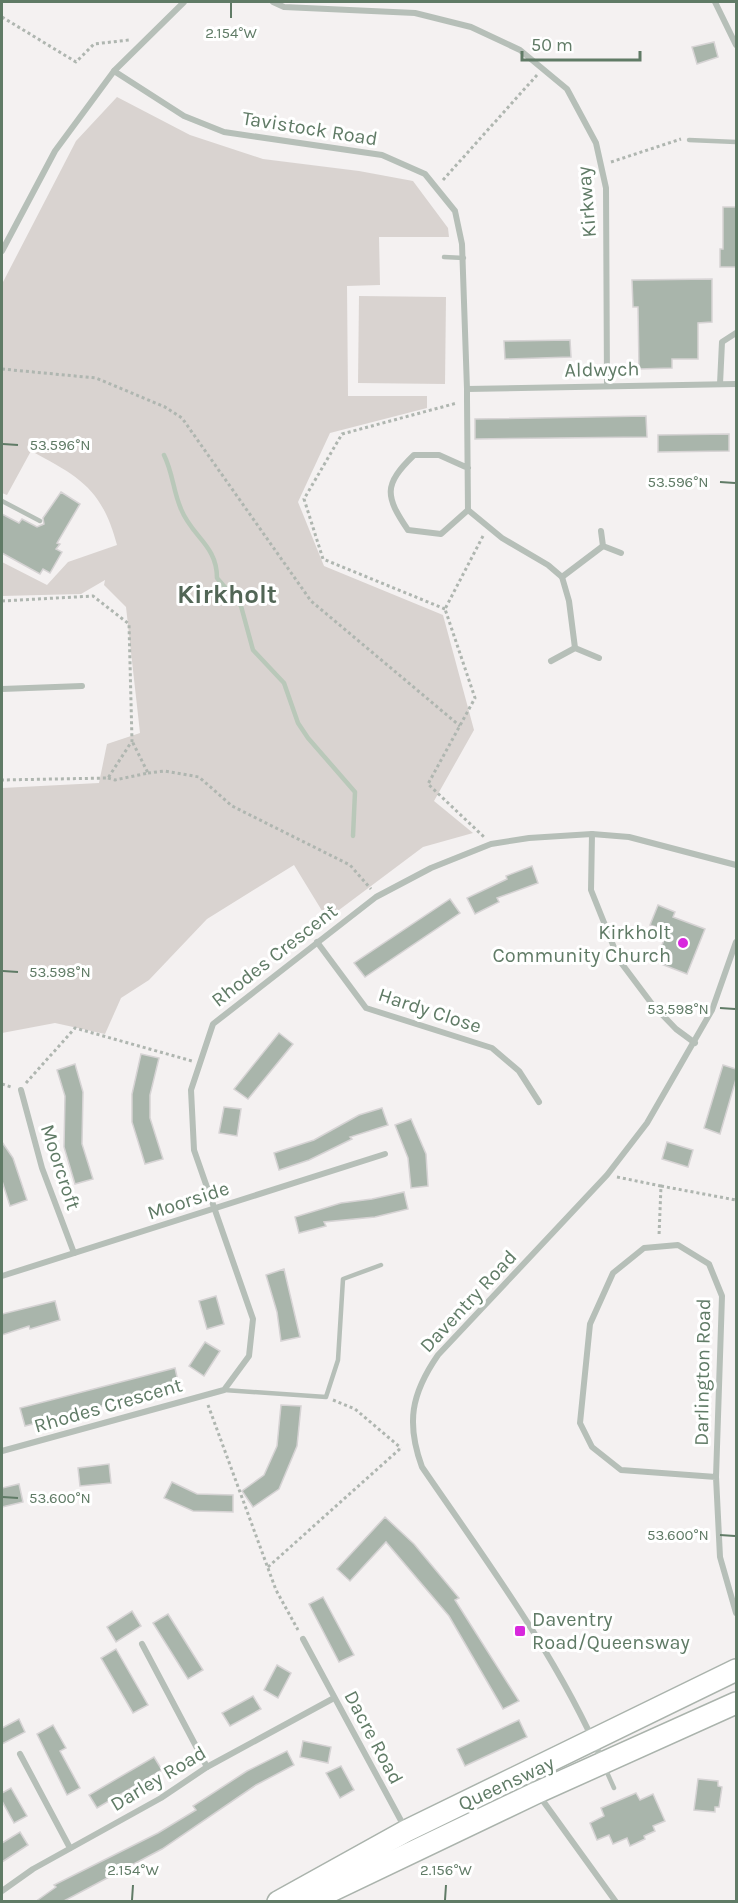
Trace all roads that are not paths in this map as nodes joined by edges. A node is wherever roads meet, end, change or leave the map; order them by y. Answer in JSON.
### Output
{"nodes":[{"id":1,"x":184,"y":2,"type":"edge"},
{"id":2,"x":273,"y":2,"type":"edge"},
{"id":3,"x":715,"y":2,"type":"edge"},
{"id":4,"x":736,"y":45,"type":"edge"},
{"id":5,"x":114,"y":70,"type":"junction"},
{"id":6,"x":689,"y":140,"type":"road end"},
{"id":7,"x":736,"y":142,"type":"edge"},
{"id":8,"x":2,"y":251,"type":"edge"},
{"id":9,"x":444,"y":257,"type":"dead end"},
{"id":10,"x":464,"y":258,"type":"junction"},
{"id":11,"x":736,"y":333,"type":"edge"},
{"id":12,"x":720,"y":384,"type":"junction"},
{"id":13,"x":736,"y":384,"type":"edge"},
{"id":14,"x":607,"y":385,"type":"junction"},
{"id":15,"x":467,"y":389,"type":"junction"},
{"id":16,"x":468,"y":468,"type":"junction"},
{"id":17,"x":2,"y":501,"type":"edge"},
{"id":18,"x":468,"y":510,"type":"junction"},
{"id":19,"x":40,"y":520,"type":"dead end"},
{"id":20,"x":601,"y":531,"type":"dead end"},
{"id":21,"x":603,"y":546,"type":"junction"},
{"id":22,"x":621,"y":553,"type":"dead end"},
{"id":23,"x":562,"y":577,"type":"junction"},
{"id":24,"x":575,"y":648,"type":"junction"},
{"id":25,"x":599,"y":658,"type":"dead end"},
{"id":26,"x":551,"y":661,"type":"dead end"},
{"id":27,"x":82,"y":686,"type":"dead end"},
{"id":28,"x":2,"y":689,"type":"edge"},
{"id":29,"x":592,"y":834,"type":"junction"},
{"id":30,"x":736,"y":865,"type":"edge"},
{"id":31,"x":317,"y":942,"type":"junction"},
{"id":32,"x":736,"y":942,"type":"edge"},
{"id":33,"x":695,"y":1043,"type":"junction"},
{"id":34,"x":21,"y":1090,"type":"road end"},
{"id":35,"x":539,"y":1102,"type":"dead end"},
{"id":36,"x":385,"y":1154,"type":"dead end"},
{"id":37,"x":214,"y":1209,"type":"junction"},
{"id":38,"x":74,"y":1253,"type":"junction"},
{"id":39,"x":381,"y":1264,"type":"dead end"},
{"id":40,"x":2,"y":1276,"type":"edge"},
{"id":41,"x":224,"y":1390,"type":"junction"},
{"id":42,"x":2,"y":1451,"type":"edge"},
{"id":43,"x":716,"y":1477,"type":"junction"},
{"id":44,"x":736,"y":1613,"type":"edge"},
{"id":45,"x":303,"y":1639,"type":"road end"},
{"id":46,"x":142,"y":1644,"type":"dead end"},
{"id":47,"x":736,"y":1670,"type":"edge"},
{"id":48,"x":334,"y":1698,"type":"junction"},
{"id":49,"x":736,"y":1702,"type":"edge"},
{"id":50,"x":594,"y":1742,"type":"junction"},
{"id":51,"x":21,"y":1754,"type":"dead end"},
{"id":52,"x":603,"y":1762,"type":"junction"},
{"id":53,"x":207,"y":1767,"type":"junction"},
{"id":54,"x":522,"y":1773,"type":"junction"},
{"id":55,"x":614,"y":1788,"type":"dead end"},
{"id":56,"x":536,"y":1793,"type":"junction"},
{"id":57,"x":406,"y":1831,"type":"junction"},
{"id":58,"x":70,"y":1848,"type":"junction"},
{"id":59,"x":416,"y":1851,"type":"junction"},
{"id":60,"x":2,"y":1890,"type":"edge"},
{"id":61,"x":317,"y":1894,"type":"edge"},
{"id":62,"x":278,"y":1902,"type":"edge"},
{"id":63,"x":616,"y":1902,"type":"edge"}],
"edges":[{"from":1,"to":5,"type":"street"},
{"from":2,"to":14,"type":"street","name":"Kirkway"},
{"from":3,"to":4,"type":"street"},
{"from":5,"to":8,"type":"street"},
{"from":5,"to":10,"type":"street","name":"Tavistock Road"},
{"from":6,"to":7,"type":"lane"},
{"from":9,"to":10,"type":"lane"},
{"from":10,"to":15,"type":"street","name":"Tavistock Road"},
{"from":11,"to":12,"type":"street"},
{"from":12,"to":13,"type":"street","name":"Aldwych"},
{"from":12,"to":14,"type":"street","name":"Aldwych"},
{"from":14,"to":15,"type":"street","name":"Aldwych"},
{"from":15,"to":16,"type":"street","name":"Tavistock Road"},
{"from":16,"to":18,"type":"street"},
{"from":16,"to":18,"type":"street"},
{"from":17,"to":19,"type":"lane"},
{"from":18,"to":23,"type":"street"},
{"from":20,"to":21,"type":"street"},
{"from":21,"to":22,"type":"street"},
{"from":21,"to":23,"type":"street"},
{"from":23,"to":24,"type":"street"},
{"from":24,"to":25,"type":"street"},
{"from":24,"to":26,"type":"street"},
{"from":27,"to":28,"type":"street"},
{"from":29,"to":30,"type":"street","name":"Rhodes Crescent"},
{"from":29,"to":31,"type":"street","name":"Rhodes Crescent"},
{"from":29,"to":33,"type":"street"},
{"from":31,"to":35,"type":"street","name":"Hardy Close"},
{"from":31,"to":37,"type":"street","name":"Rhodes Crescent"},
{"from":32,"to":33,"type":"street","name":"Daventry Road"},
{"from":33,"to":50,"type":"street","name":"Daventry Road"},
{"from":34,"to":38,"type":"street","name":"Moorcroft"},
{"from":36,"to":37,"type":"street","name":"Moorside"},
{"from":37,"to":38,"type":"street","name":"Moorside"},
{"from":37,"to":41,"type":"street","name":"Rhodes Crescent"},
{"from":38,"to":40,"type":"street","name":"Moorside"},
{"from":39,"to":41,"type":"lane"},
{"from":41,"to":42,"type":"street","name":"Rhodes Crescent"},
{"from":43,"to":43,"type":"street","name":"Darlington Road"},
{"from":43,"to":44,"type":"street","name":"Darlington Road"},
{"from":45,"to":48,"type":"street","name":"Dacre Road"},
{"from":46,"to":53,"type":"street"},
{"from":47,"to":50,"type":"highway","name":"Queensway"},
{"from":48,"to":53,"type":"street","name":"Darley Road"},
{"from":48,"to":57,"type":"street","name":"Dacre Road"},
{"from":49,"to":52,"type":"highway","name":"Queensway"},
{"from":50,"to":52,"type":"street","name":"Daventry Road"},
{"from":50,"to":54,"type":"highway","name":"Queensway"},
{"from":51,"to":58,"type":"street"},
{"from":52,"to":55,"type":"lane"},
{"from":52,"to":56,"type":"highway","name":"Queensway"},
{"from":53,"to":58,"type":"street","name":"Darley Road"},
{"from":54,"to":56,"type":"street"},
{"from":54,"to":57,"type":"highway","name":"Queensway"},
{"from":56,"to":59,"type":"highway","name":"Queensway"},
{"from":56,"to":63,"type":"street"},
{"from":57,"to":59,"type":"street","name":"Dacre Road"},
{"from":57,"to":61,"type":"highway","name":"Queensway"},
{"from":58,"to":60,"type":"street","name":"Darley Road"},
{"from":59,"to":61,"type":"highway","name":"Queensway"},
{"from":61,"to":62,"type":"highway","name":"Queensway"}]}
